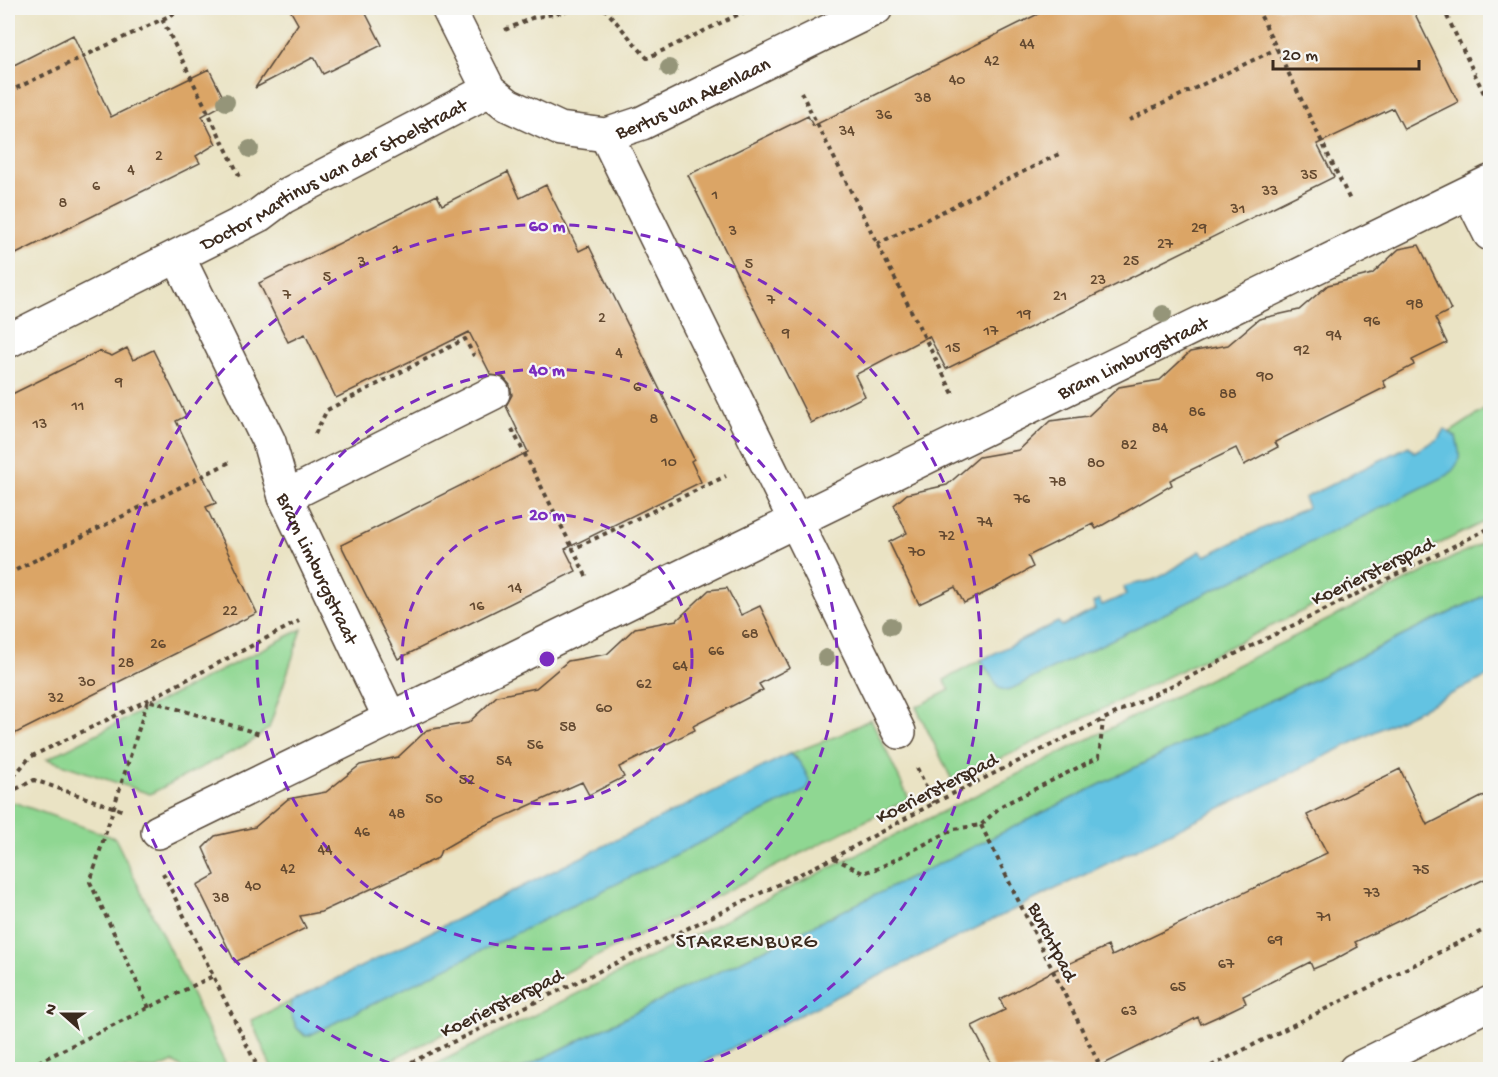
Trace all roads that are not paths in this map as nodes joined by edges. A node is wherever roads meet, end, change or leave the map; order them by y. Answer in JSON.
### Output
{"nodes":[{"id":1,"x":448,"y":8,"type":"edge"},
{"id":2,"x":876,"y":8,"type":"edge"},
{"id":3,"x":832,"y":17,"type":"edge"},
{"id":4,"x":489,"y":90,"type":"junction"},
{"id":5,"x":606,"y":135,"type":"junction"},
{"id":6,"x":1480,"y":188,"type":"edge"},
{"id":7,"x":1491,"y":234,"type":"edge"},
{"id":8,"x":178,"y":256,"type":"junction"},
{"id":9,"x":8,"y":341,"type":"edge"},
{"id":10,"x":494,"y":393,"type":"road end"},
{"id":11,"x":285,"y":497,"type":"junction"},
{"id":12,"x":796,"y":520,"type":"junction"},
{"id":13,"x":390,"y":718,"type":"junction"},
{"id":14,"x":899,"y":732,"type":"dead end"},
{"id":15,"x":158,"y":832,"type":"dead end"},
{"id":16,"x":1491,"y":1003,"type":"edge"},
{"id":17,"x":1355,"y":1070,"type":"edge"}],
"edges":[{"from":1,"to":4,"type":"street","name":"Bertus van Akenlaan"},
{"from":2,"to":3,"type":"street","name":"Bertus van Akenlaan"},
{"from":3,"to":5,"type":"street","name":"Bertus van Akenlaan"},
{"from":4,"to":5,"type":"street","name":"Bertus van Akenlaan"},
{"from":4,"to":8,"type":"street","name":"Doctor Martinus van der Stoelstraat"},
{"from":5,"to":12,"type":"street"},
{"from":6,"to":7,"type":"street","name":"Bram Limburgstraat"},
{"from":6,"to":12,"type":"street","name":"Bram Limburgstraat"},
{"from":8,"to":9,"type":"street","name":"Doctor Martinus van der Stoelstraat"},
{"from":8,"to":11,"type":"street","name":"Doctor Martinus van der Stoelstraat"},
{"from":10,"to":11,"type":"street","name":"Bram Limburgstraat"},
{"from":11,"to":13,"type":"street","name":"Bram Limburgstraat"},
{"from":12,"to":13,"type":"street","name":"Bram Limburgstraat"},
{"from":12,"to":14,"type":"street"},
{"from":13,"to":15,"type":"street","name":"Bram Limburgstraat"},
{"from":16,"to":17,"type":"street"}]}
